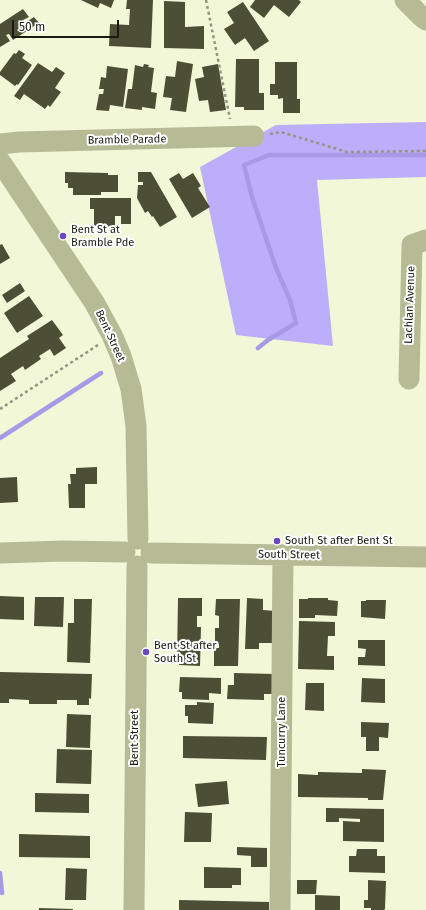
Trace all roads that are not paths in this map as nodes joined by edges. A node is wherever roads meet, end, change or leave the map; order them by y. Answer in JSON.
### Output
{"nodes":[{"id":1,"x":405,"y":0,"type":"edge"},
{"id":2,"x":426,"y":20,"type":"edge"},
{"id":3,"x":254,"y":136,"type":"road end"},
{"id":4,"x":0,"y":144,"type":"edge"},
{"id":5,"x":0,"y":161,"type":"edge"},
{"id":6,"x":426,"y":240,"type":"edge"},
{"id":7,"x":409,"y":379,"type":"dead end"},
{"id":8,"x":138,"y":552,"type":"junction"},
{"id":9,"x":0,"y":553,"type":"edge"},
{"id":10,"x":283,"y":555,"type":"junction"},
{"id":11,"x":426,"y":557,"type":"edge"},
{"id":12,"x":134,"y":910,"type":"edge"},
{"id":13,"x":280,"y":910,"type":"edge"}],
"edges":[{"from":1,"to":2,"type":"street"},
{"from":3,"to":4,"type":"street","name":"Bramble Parade"},
{"from":5,"to":8,"type":"street","name":"Bent Street"},
{"from":6,"to":7,"type":"street","name":"Lachlan Avenue"},
{"from":8,"to":9,"type":"street","name":"South Street"},
{"from":8,"to":10,"type":"street","name":"South Street"},
{"from":8,"to":12,"type":"street","name":"Bent Street"},
{"from":10,"to":11,"type":"street","name":"South Street"},
{"from":10,"to":13,"type":"street","name":"Tuncurry Lane"}]}
